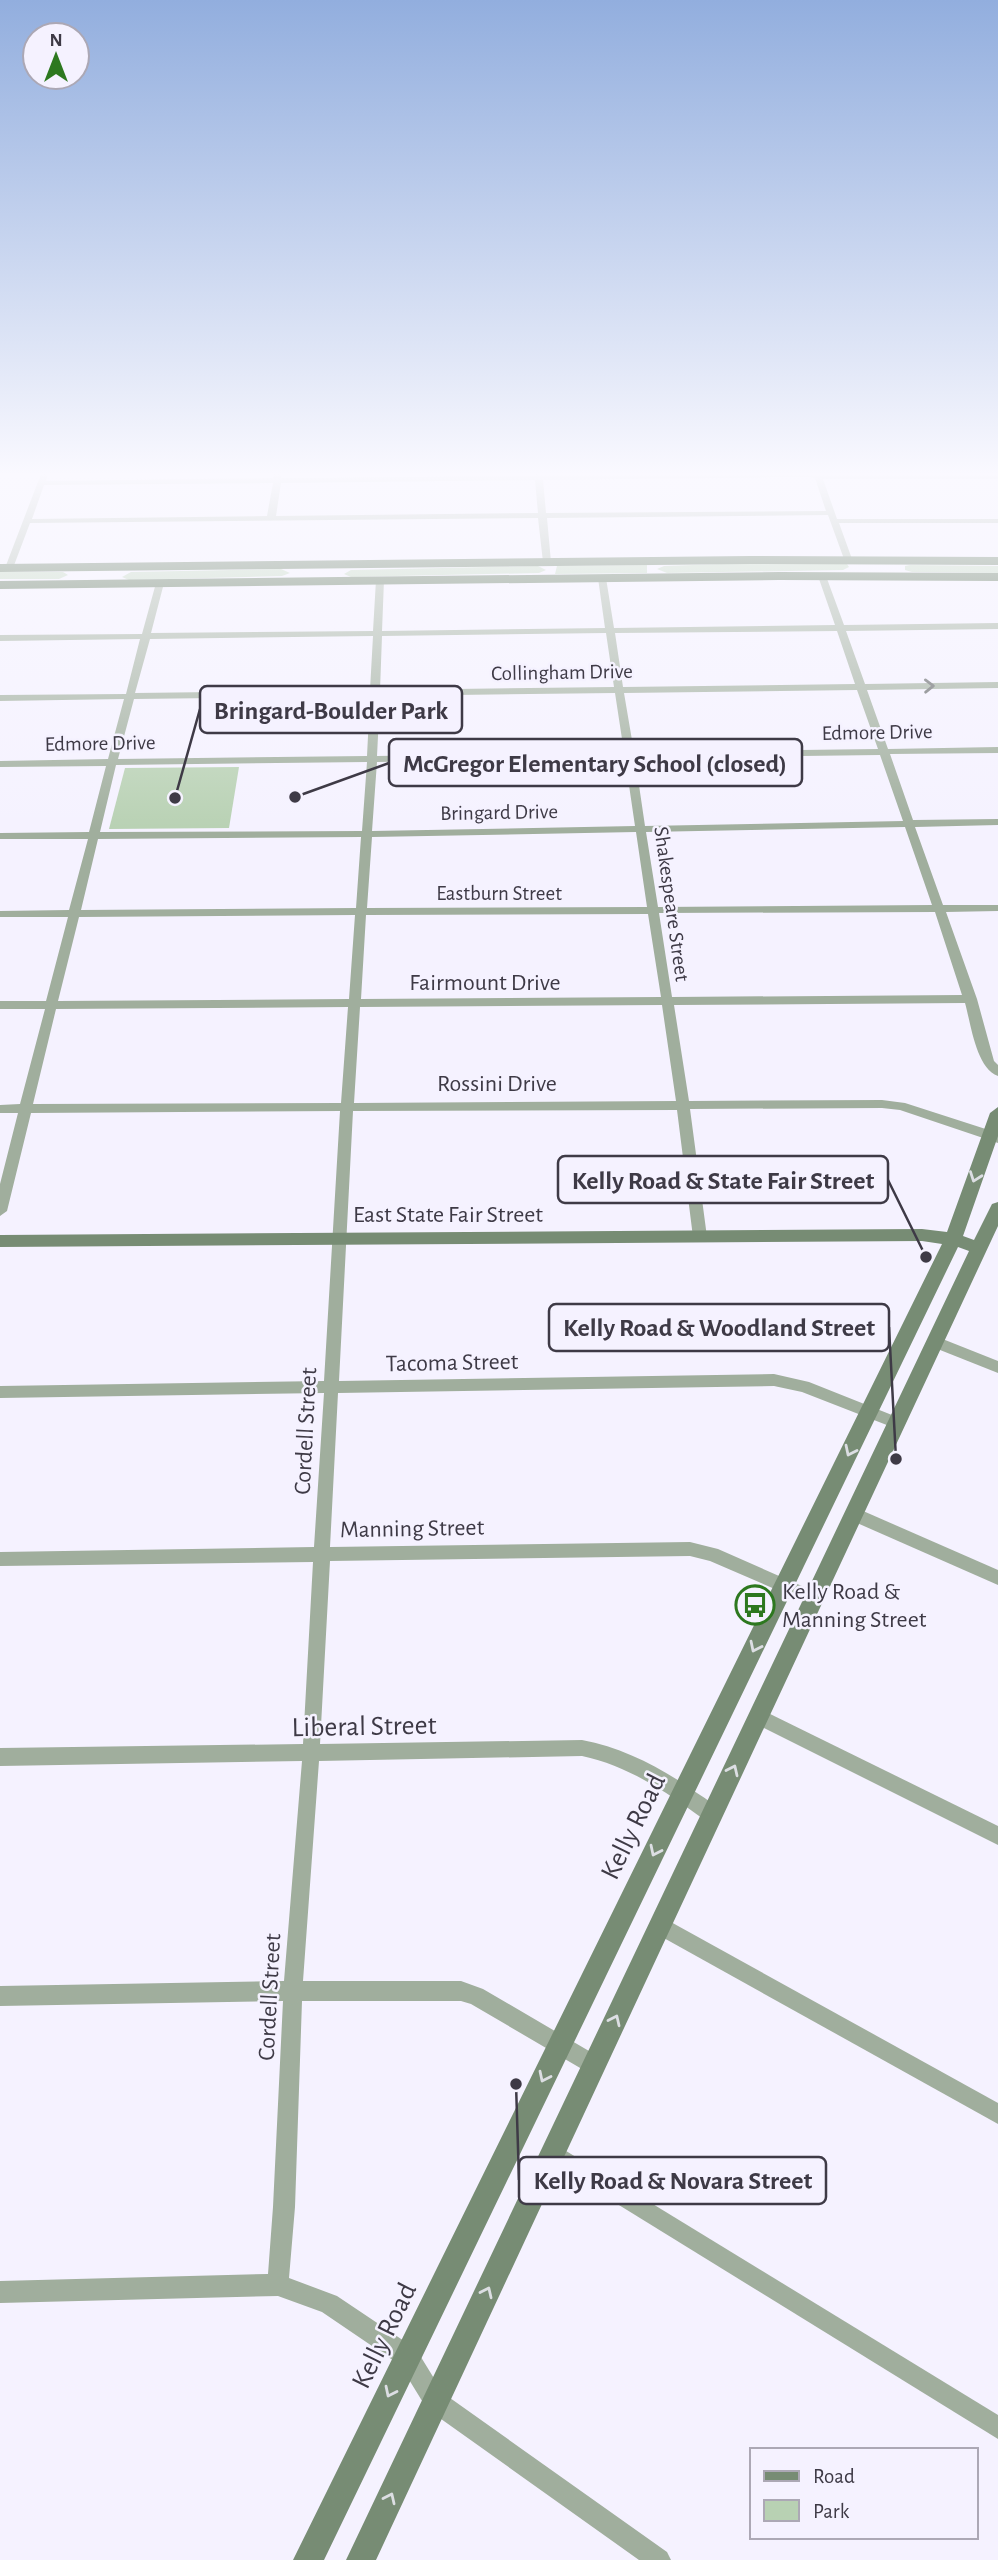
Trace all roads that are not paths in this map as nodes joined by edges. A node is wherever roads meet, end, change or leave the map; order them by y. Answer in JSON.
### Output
{"nodes":[{"id":1,"x":157,"y":593,"type":"edge"},
{"id":2,"x":380,"y":593,"type":"edge"},
{"id":3,"x":604,"y":593,"type":"edge"},
{"id":4,"x":828,"y":593,"type":"edge"},
{"id":5,"x":998,"y":626,"type":"edge"},
{"id":6,"x":840,"y":628,"type":"junction"},
{"id":7,"x":610,"y":631,"type":"junction"},
{"id":8,"x":378,"y":634,"type":"junction"},
{"id":9,"x":145,"y":636,"type":"junction"},
{"id":10,"x":0,"y":638,"type":"edge"},
{"id":11,"x":998,"y":685,"type":"edge"},
{"id":12,"x":861,"y":687,"type":"junction"},
{"id":13,"x":620,"y":691,"type":"junction"},
{"id":14,"x":374,"y":693,"type":"junction"},
{"id":15,"x":130,"y":696,"type":"junction"},
{"id":16,"x":0,"y":698,"type":"edge"},
{"id":17,"x":998,"y":750,"type":"edge"},
{"id":18,"x":884,"y":751,"type":"junction"},
{"id":19,"x":631,"y":755,"type":"junction"},
{"id":20,"x":372,"y":759,"type":"junction"},
{"id":21,"x":112,"y":762,"type":"junction"},
{"id":22,"x":0,"y":764,"type":"edge"},
{"id":23,"x":998,"y":822,"type":"edge"},
{"id":24,"x":909,"y":823,"type":"junction"},
{"id":25,"x":642,"y":828,"type":"junction"},
{"id":26,"x":366,"y":834,"type":"junction"},
{"id":27,"x":95,"y":835,"type":"junction"},
{"id":28,"x":0,"y":836,"type":"edge"},
{"id":29,"x":939,"y":908,"type":"junction"},
{"id":30,"x":998,"y":908,"type":"edge"},
{"id":31,"x":654,"y":911,"type":"junction"},
{"id":32,"x":361,"y":913,"type":"junction"},
{"id":33,"x":0,"y":914,"type":"edge"},
{"id":34,"x":76,"y":914,"type":"junction"},
{"id":35,"x":971,"y":999,"type":"junction"},
{"id":36,"x":667,"y":1002,"type":"junction"},
{"id":37,"x":353,"y":1004,"type":"junction"},
{"id":38,"x":0,"y":1005,"type":"edge"},
{"id":39,"x":52,"y":1005,"type":"junction"},
{"id":40,"x":998,"y":1072,"type":"edge"},
{"id":41,"x":683,"y":1105,"type":"junction"},
{"id":42,"x":347,"y":1107,"type":"junction"},
{"id":43,"x":0,"y":1109,"type":"edge"},
{"id":44,"x":26,"y":1109,"type":"junction"},
{"id":45,"x":998,"y":1113,"type":"edge"},
{"id":46,"x":994,"y":1137,"type":"edge"},
{"id":47,"x":998,"y":1208,"type":"edge"},
{"id":48,"x":0,"y":1211,"type":"edge"},
{"id":49,"x":700,"y":1237,"type":"junction"},
{"id":50,"x":341,"y":1239,"type":"junction"},
{"id":51,"x":953,"y":1239,"type":"junction"},
{"id":52,"x":0,"y":1241,"type":"edge"},
{"id":53,"x":979,"y":1248,"type":"junction"},
{"id":54,"x":935,"y":1342,"type":"junction"},
{"id":55,"x":998,"y":1367,"type":"edge"},
{"id":56,"x":332,"y":1387,"type":"junction"},
{"id":57,"x":0,"y":1392,"type":"edge"},
{"id":58,"x":869,"y":1412,"type":"junction"},
{"id":59,"x":897,"y":1423,"type":"junction"},
{"id":60,"x":854,"y":1514,"type":"junction"},
{"id":61,"x":322,"y":1553,"type":"junction"},
{"id":62,"x":0,"y":1559,"type":"edge"},
{"id":63,"x":998,"y":1578,"type":"edge"},
{"id":64,"x":785,"y":1585,"type":"junction"},
{"id":65,"x":814,"y":1599,"type":"junction"},
{"id":66,"x":758,"y":1716,"type":"junction"},
{"id":67,"x":311,"y":1751,"type":"junction"},
{"id":68,"x":0,"y":1757,"type":"edge"},
{"id":69,"x":683,"y":1793,"type":"junction"},
{"id":70,"x":712,"y":1815,"type":"junction"},
{"id":71,"x":998,"y":1836,"type":"edge"},
{"id":72,"x":660,"y":1925,"type":"junction"},
{"id":73,"x":293,"y":1991,"type":"junction"},
{"id":74,"x":0,"y":1996,"type":"edge"},
{"id":75,"x":560,"y":2045,"type":"junction"},
{"id":76,"x":594,"y":2065,"type":"junction"},
{"id":77,"x":998,"y":2114,"type":"edge"},
{"id":78,"x":553,"y":2153,"type":"junction"},
{"id":79,"x":278,"y":2286,"type":"junction"},
{"id":80,"x":0,"y":2292,"type":"edge"},
{"id":81,"x":408,"y":2357,"type":"junction"},
{"id":82,"x":435,"y":2401,"type":"junction"},
{"id":83,"x":998,"y":2428,"type":"edge"},
{"id":84,"x":308,"y":2560,"type":"edge"},
{"id":85,"x":361,"y":2560,"type":"edge"},
{"id":86,"x":659,"y":2560,"type":"edge"}],
"edges":[{"from":1,"to":9,"type":"street"},
{"from":2,"to":8,"type":"street","name":"Cordell Street"},
{"from":3,"to":7,"type":"street","name":"Shakespeare Street"},
{"from":4,"to":6,"type":"street"},
{"from":5,"to":6,"type":"street"},
{"from":6,"to":7,"type":"street"},
{"from":6,"to":12,"type":"street"},
{"from":7,"to":8,"type":"street"},
{"from":7,"to":13,"type":"street","name":"Shakespeare Street"},
{"from":8,"to":9,"type":"street"},
{"from":8,"to":14,"type":"street","name":"Cordell Street"},
{"from":9,"to":10,"type":"street"},
{"from":9,"to":15,"type":"street"},
{"from":12,"to":11,"type":"street","name":"Collingham Drive","one_way":true},
{"from":12,"to":13,"type":"street","name":"Collingham Drive"},
{"from":12,"to":18,"type":"street"},
{"from":13,"to":14,"type":"street","name":"Collingham Drive"},
{"from":13,"to":19,"type":"street","name":"Shakespeare Street"},
{"from":14,"to":15,"type":"street","name":"Collingham Drive"},
{"from":14,"to":20,"type":"street","name":"Cordell Street"},
{"from":15,"to":16,"type":"street","name":"Collingham Drive"},
{"from":15,"to":21,"type":"street"},
{"from":17,"to":18,"type":"street","name":"Edmore Drive"},
{"from":18,"to":19,"type":"street","name":"Edmore Drive"},
{"from":18,"to":24,"type":"street"},
{"from":19,"to":20,"type":"street","name":"Edmore Drive"},
{"from":19,"to":25,"type":"street","name":"Shakespeare Street"},
{"from":20,"to":21,"type":"street","name":"Edmore Drive"},
{"from":20,"to":26,"type":"street","name":"Cordell Street"},
{"from":21,"to":22,"type":"street","name":"Edmore Drive"},
{"from":21,"to":27,"type":"street"},
{"from":23,"to":24,"type":"street","name":"Bringard Drive"},
{"from":24,"to":25,"type":"street","name":"Bringard Drive"},
{"from":24,"to":29,"type":"street"},
{"from":25,"to":26,"type":"street","name":"Bringard Drive"},
{"from":25,"to":31,"type":"street","name":"Shakespeare Street"},
{"from":26,"to":27,"type":"street","name":"Bringard Drive"},
{"from":26,"to":32,"type":"street","name":"Cordell Street"},
{"from":27,"to":28,"type":"street","name":"Bringard Drive"},
{"from":27,"to":34,"type":"street"},
{"from":29,"to":30,"type":"street","name":"Eastburn Street"},
{"from":29,"to":31,"type":"street","name":"Eastburn Street"},
{"from":29,"to":35,"type":"street"},
{"from":31,"to":32,"type":"street","name":"Eastburn Street"},
{"from":31,"to":36,"type":"street","name":"Shakespeare Street"},
{"from":32,"to":34,"type":"street","name":"Eastburn Street"},
{"from":32,"to":37,"type":"street","name":"Cordell Street"},
{"from":33,"to":34,"type":"street","name":"Eastburn Street"},
{"from":34,"to":39,"type":"street"},
{"from":35,"to":36,"type":"street","name":"Fairmount Drive"},
{"from":35,"to":40,"type":"street"},
{"from":36,"to":37,"type":"street","name":"Fairmount Drive"},
{"from":36,"to":41,"type":"street","name":"Shakespeare Street"},
{"from":37,"to":39,"type":"street","name":"Fairmount Drive"},
{"from":37,"to":42,"type":"street","name":"Cordell Street"},
{"from":38,"to":39,"type":"street","name":"Fairmount Drive"},
{"from":39,"to":44,"type":"street"},
{"from":41,"to":42,"type":"street","name":"Rossini Drive"},
{"from":41,"to":46,"type":"street","name":"Rossini Drive"},
{"from":41,"to":49,"type":"street","name":"Shakespeare Street"},
{"from":42,"to":44,"type":"street","name":"Rossini Drive"},
{"from":42,"to":50,"type":"street","name":"Cordell Street"},
{"from":43,"to":44,"type":"street","name":"Rossini Drive"},
{"from":44,"to":48,"type":"street"},
{"from":45,"to":46,"type":"street","name":"Kelly Road"},
{"from":46,"to":51,"type":"street","name":"Kelly Road","one_way":true},
{"from":47,"to":53,"type":"street"},
{"from":49,"to":50,"type":"street","name":"East State Fair Street"},
{"from":49,"to":51,"type":"street","name":"East State Fair Street"},
{"from":50,"to":52,"type":"street","name":"East State Fair Street"},
{"from":50,"to":56,"type":"street","name":"Cordell Street"},
{"from":51,"to":53,"type":"street","name":"East State Fair Street"},
{"from":51,"to":58,"type":"street","name":"Kelly Road"},
{"from":53,"to":54,"type":"street"},
{"from":54,"to":55,"type":"street"},
{"from":54,"to":59,"type":"street"},
{"from":56,"to":57,"type":"street","name":"Tacoma Street"},
{"from":56,"to":58,"type":"street","name":"Tacoma Street"},
{"from":56,"to":61,"type":"street","name":"Cordell Street"},
{"from":58,"to":59,"type":"street","name":"Tacoma Street"},
{"from":58,"to":64,"type":"street","name":"Kelly Road","one_way":true},
{"from":59,"to":60,"type":"street"},
{"from":60,"to":63,"type":"street"},
{"from":60,"to":65,"type":"street"},
{"from":61,"to":62,"type":"street","name":"Manning Street"},
{"from":61,"to":64,"type":"street","name":"Manning Street"},
{"from":61,"to":67,"type":"street","name":"Cordell Street"},
{"from":64,"to":65,"type":"street","name":"Manning Street"},
{"from":64,"to":69,"type":"street","name":"Kelly Road","one_way":true},
{"from":65,"to":66,"type":"street"},
{"from":70,"to":66,"type":"street","one_way":true},
{"from":66,"to":71,"type":"street"},
{"from":67,"to":68,"type":"street","name":"Liberal Street"},
{"from":67,"to":69,"type":"street","name":"Liberal Street"},
{"from":67,"to":73,"type":"street","name":"Cordell Street"},
{"from":69,"to":70,"type":"street","name":"Liberal Street"},
{"from":69,"to":75,"type":"street","name":"Kelly Road","one_way":true},
{"from":70,"to":72,"type":"street"},
{"from":76,"to":72,"type":"street","one_way":true},
{"from":72,"to":77,"type":"street"},
{"from":73,"to":74,"type":"street"},
{"from":73,"to":75,"type":"street"},
{"from":73,"to":79,"type":"street","name":"Cordell Street"},
{"from":75,"to":76,"type":"street"},
{"from":75,"to":81,"type":"street","name":"Kelly Road","one_way":true},
{"from":76,"to":78,"type":"street"},
{"from":82,"to":78,"type":"street","one_way":true},
{"from":78,"to":83,"type":"street"},
{"from":79,"to":80,"type":"street"},
{"from":79,"to":81,"type":"street"},
{"from":81,"to":82,"type":"street"},
{"from":81,"to":84,"type":"street","name":"Kelly Road","one_way":true},
{"from":85,"to":82,"type":"street","one_way":true},
{"from":82,"to":86,"type":"street"}]}
